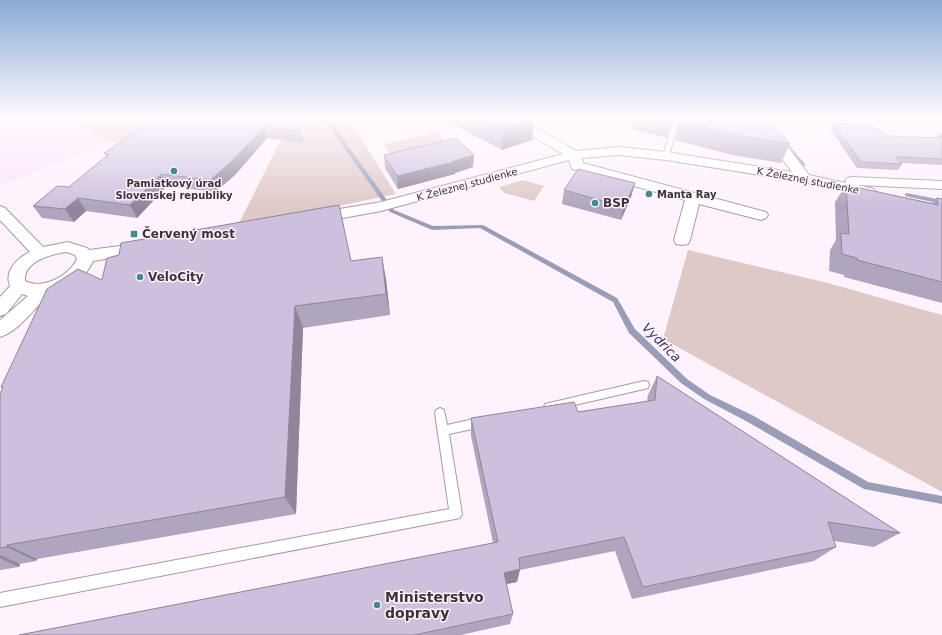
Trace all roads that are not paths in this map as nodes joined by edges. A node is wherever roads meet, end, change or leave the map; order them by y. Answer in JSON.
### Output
{"nodes":[{"id":1,"x":561,"y":148,"type":"edge"},
{"id":2,"x":668,"y":148,"type":"edge"},
{"id":3,"x":780,"y":148,"type":"edge"},
{"id":4,"x":574,"y":155,"type":"junction"},
{"id":5,"x":666,"y":156,"type":"junction"},
{"id":6,"x":804,"y":178,"type":"junction"},
{"id":7,"x":942,"y":185,"type":"edge"},
{"id":8,"x":890,"y":197,"type":"edge"},
{"id":9,"x":693,"y":198,"type":"junction"},
{"id":10,"x":0,"y":211,"type":"edge"},
{"id":11,"x":761,"y":215,"type":"dead end"},
{"id":12,"x":302,"y":221,"type":"edge"},
{"id":13,"x":682,"y":240,"type":"dead end"},
{"id":14,"x":156,"y":246,"type":"edge"},
{"id":15,"x":40,"y":253,"type":"junction"},
{"id":16,"x":86,"y":256,"type":"junction"},
{"id":17,"x":19,"y":286,"type":"junction"},
{"id":18,"x":47,"y":288,"type":"junction"},
{"id":19,"x":0,"y":309,"type":"edge"},
{"id":20,"x":0,"y":330,"type":"edge"},
{"id":21,"x":644,"y":385,"type":"dead end"},
{"id":22,"x":541,"y":409,"type":"edge"},
{"id":23,"x":440,"y":413,"type":"dead end"},
{"id":24,"x":495,"y":419,"type":"edge"},
{"id":25,"x":442,"y":431,"type":"junction"},
{"id":26,"x":0,"y":600,"type":"edge"}],
"edges":[{"from":1,"to":4,"type":"street"},
{"from":2,"to":5,"type":"lane"},
{"from":3,"to":6,"type":"street"},
{"from":4,"to":5,"type":"street","name":"K Železnej studienke"},
{"from":4,"to":9,"type":"street"},
{"from":4,"to":12,"type":"street","name":"K Železnej studienke"},
{"from":5,"to":6,"type":"street","name":"K Železnej studienke"},
{"from":6,"to":7,"type":"street"},
{"from":6,"to":8,"type":"street","name":"K Železnej studienke"},
{"from":9,"to":11,"type":"street"},
{"from":9,"to":13,"type":"street"},
{"from":10,"to":15,"type":"street"},
{"from":14,"to":16,"type":"street"},
{"from":15,"to":16,"type":"street"},
{"from":15,"to":17,"type":"street"},
{"from":16,"to":18,"type":"street"},
{"from":17,"to":18,"type":"street"},
{"from":17,"to":19,"type":"street"},
{"from":18,"to":20,"type":"street"},
{"from":21,"to":22,"type":"lane"},
{"from":23,"to":25,"type":"lane"},
{"from":24,"to":25,"type":"lane"},
{"from":25,"to":26,"type":"lane"}]}
